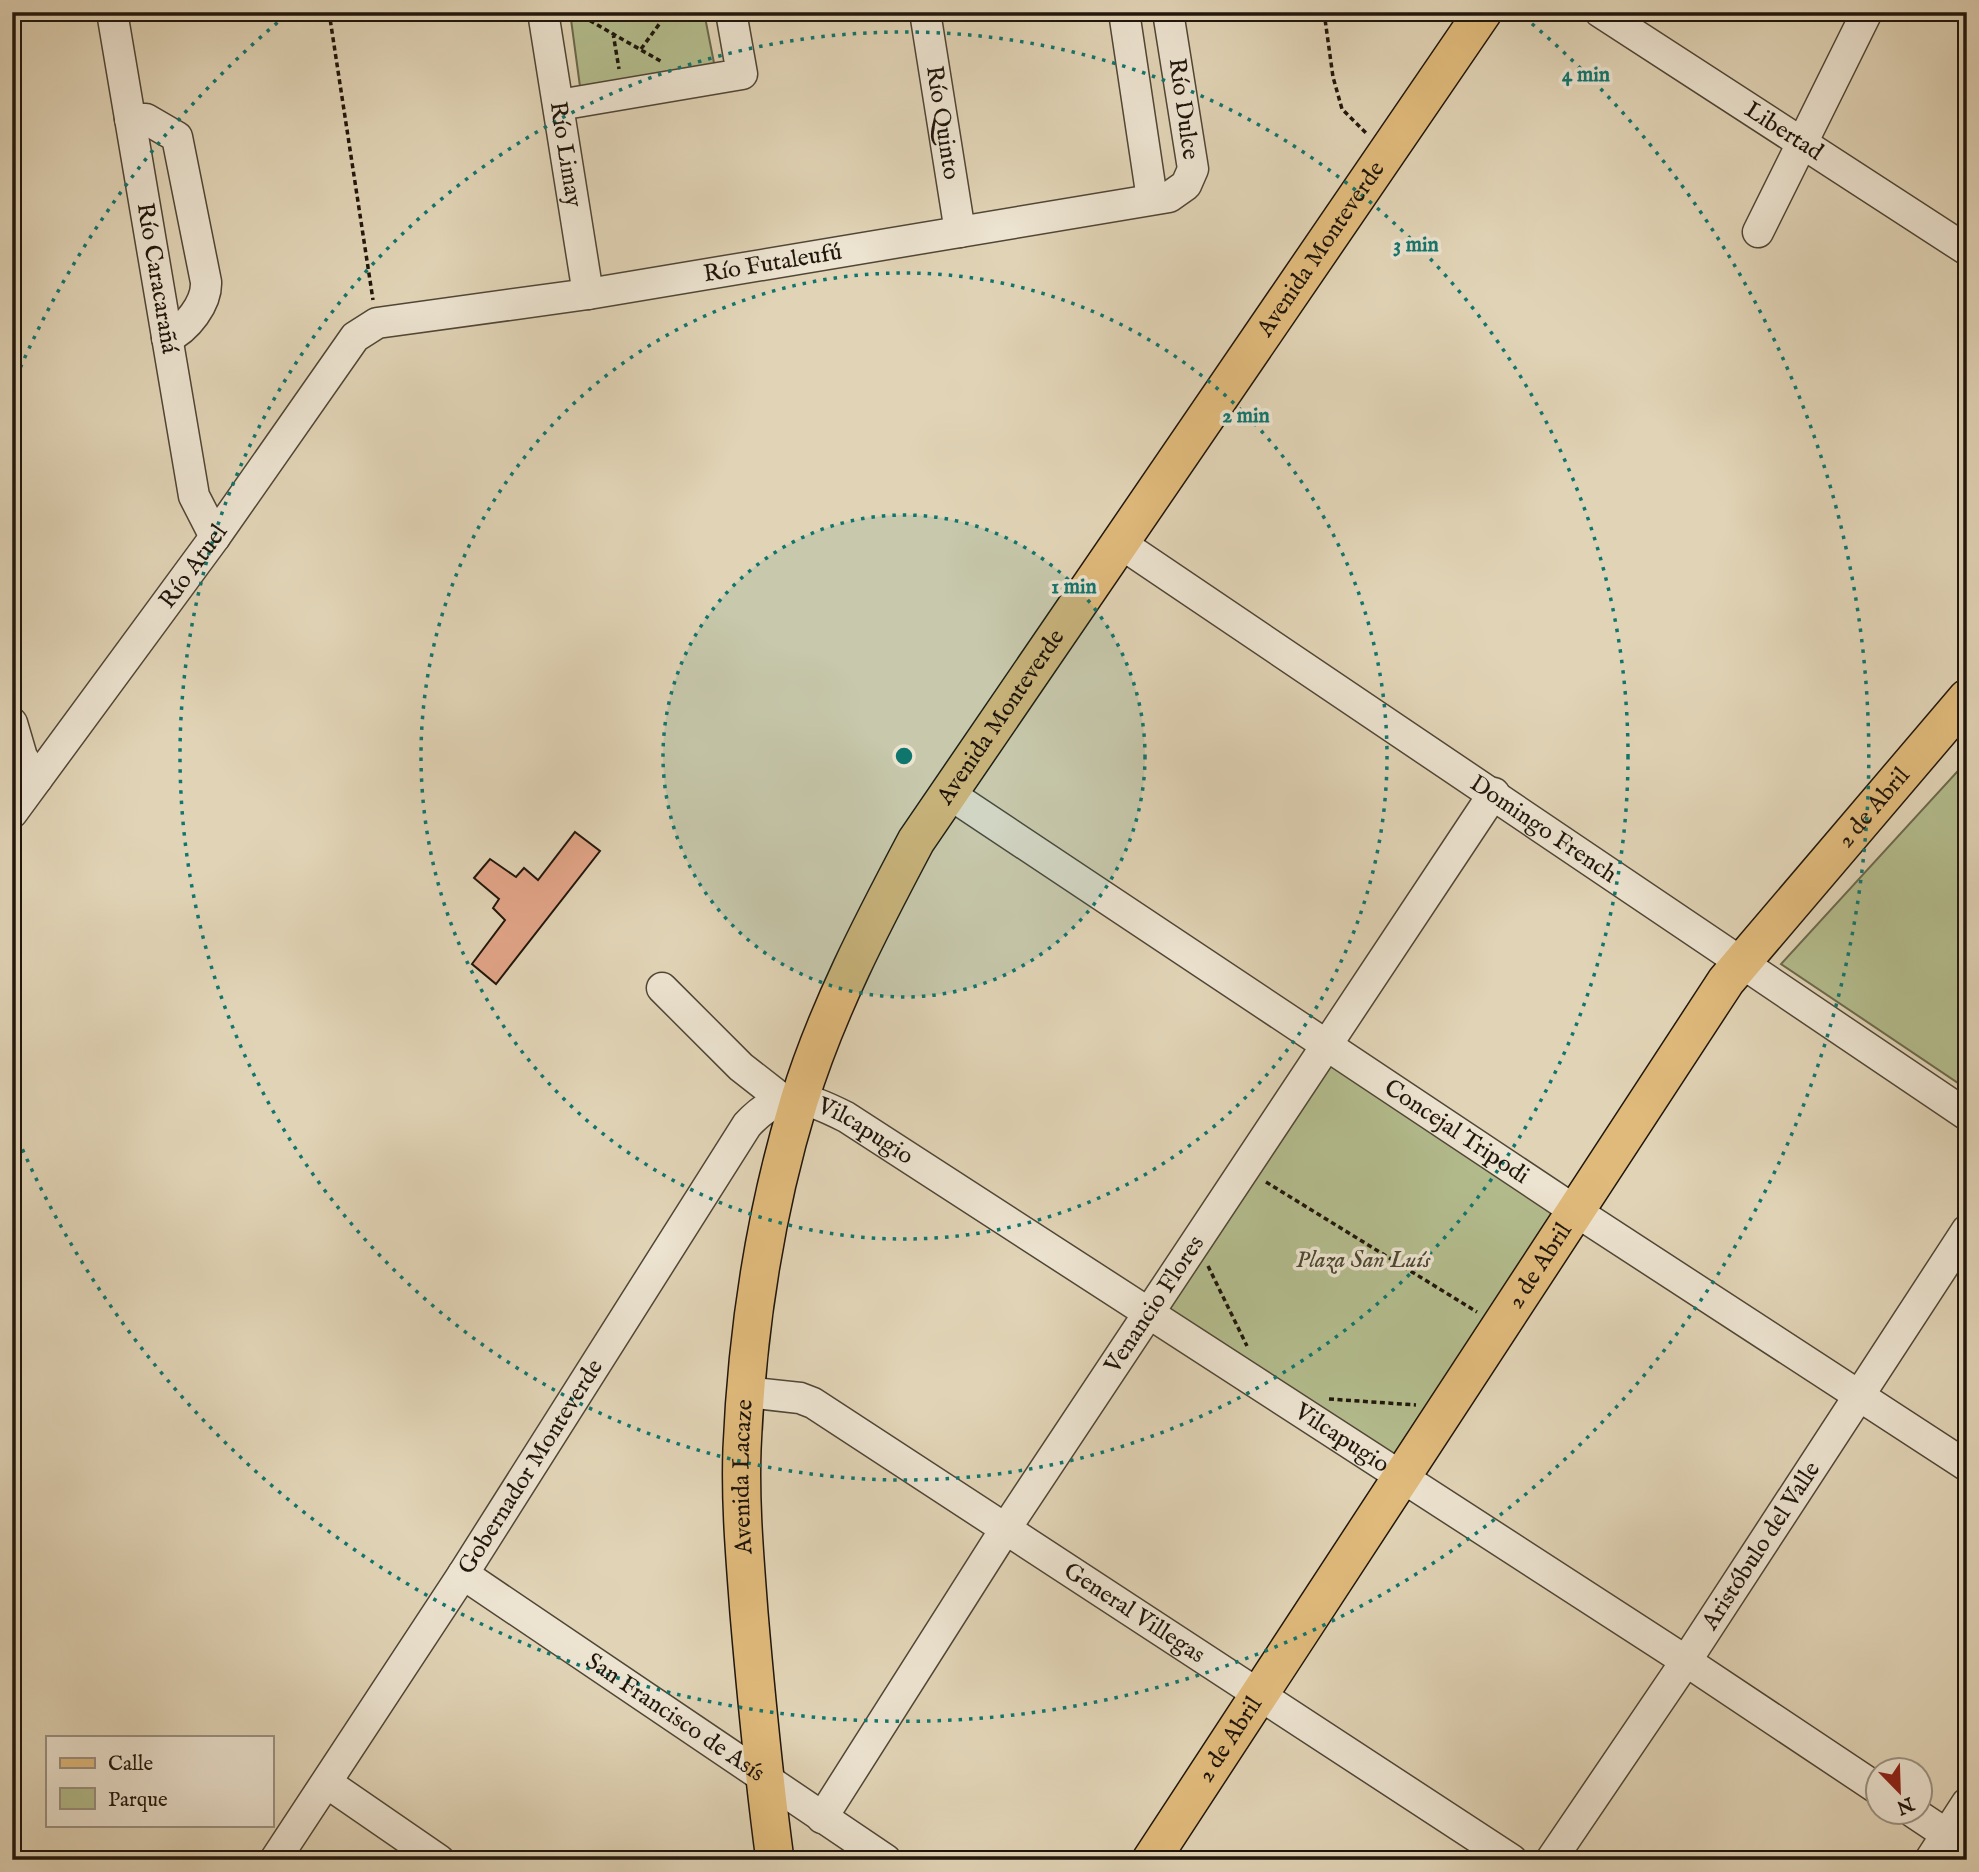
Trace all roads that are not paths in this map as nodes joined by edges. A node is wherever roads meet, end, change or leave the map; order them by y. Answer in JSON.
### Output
{"nodes":[{"id":1,"x":112,"y":12,"type":"edge"},
{"id":2,"x":543,"y":12,"type":"edge"},
{"id":3,"x":731,"y":12,"type":"edge"},
{"id":4,"x":925,"y":12,"type":"edge"},
{"id":5,"x":1124,"y":12,"type":"edge"},
{"id":6,"x":1168,"y":12,"type":"edge"},
{"id":7,"x":1483,"y":12,"type":"edge"},
{"id":8,"x":1600,"y":12,"type":"edge"},
{"id":9,"x":1867,"y":12,"type":"edge"},
{"id":10,"x":559,"y":105,"type":"junction"},
{"id":11,"x":130,"y":119,"type":"junction"},
{"id":12,"x":1802,"y":145,"type":"junction"},
{"id":13,"x":1161,"y":198,"type":"junction"},
{"id":14,"x":961,"y":232,"type":"junction"},
{"id":15,"x":1758,"y":232,"type":"dead end"},
{"id":16,"x":1967,"y":250,"type":"edge"},
{"id":17,"x":589,"y":294,"type":"junction"},
{"id":18,"x":377,"y":323,"type":"joint"},
{"id":19,"x":167,"y":338,"type":"junction"},
{"id":20,"x":215,"y":537,"type":"junction"},
{"id":21,"x":1120,"y":542,"type":"junction"},
{"id":22,"x":1967,"y":698,"type":"edge"},
{"id":23,"x":12,"y":723,"type":"edge"},
{"id":24,"x":37,"y":779,"type":"junction"},
{"id":25,"x":948,"y":793,"type":"junction"},
{"id":26,"x":1494,"y":793,"type":"junction"},
{"id":27,"x":12,"y":813,"type":"edge"},
{"id":28,"x":1739,"y":963,"type":"junction"},
{"id":29,"x":662,"y":988,"type":"dead end"},
{"id":30,"x":1327,"y":1045,"type":"junction"},
{"id":31,"x":791,"y":1099,"type":"junction"},
{"id":32,"x":1967,"y":1115,"type":"edge"},
{"id":33,"x":1577,"y":1212,"type":"junction"},
{"id":34,"x":1967,"y":1230,"type":"edge"},
{"id":35,"x":1148,"y":1314,"type":"junction"},
{"id":36,"x":746,"y":1392,"type":"junction"},
{"id":37,"x":1859,"y":1396,"type":"junction"},
{"id":38,"x":1967,"y":1466,"type":"edge"},
{"id":39,"x":1399,"y":1478,"type":"junction"},
{"id":40,"x":1006,"y":1528,"type":"junction"},
{"id":41,"x":463,"y":1574,"type":"junction"},
{"id":42,"x":1686,"y":1661,"type":"junction"},
{"id":43,"x":1259,"y":1693,"type":"junction"},
{"id":44,"x":764,"y":1779,"type":"junction"},
{"id":45,"x":1864,"y":1780,"type":"edge"},
{"id":46,"x":327,"y":1783,"type":"junction"},
{"id":47,"x":1967,"y":1803,"type":"edge"},
{"id":48,"x":822,"y":1818,"type":"junction"},
{"id":49,"x":1933,"y":1826,"type":"edge"},
{"id":50,"x":1956,"y":1842,"type":"edge"},
{"id":51,"x":275,"y":1860,"type":"edge"},
{"id":52,"x":439,"y":1860,"type":"edge"},
{"id":53,"x":775,"y":1860,"type":"edge"},
{"id":54,"x":886,"y":1860,"type":"edge"},
{"id":55,"x":1151,"y":1860,"type":"edge"},
{"id":56,"x":1512,"y":1860,"type":"edge"},
{"id":57,"x":1550,"y":1860,"type":"edge"},
{"id":58,"x":1930,"y":1860,"type":"edge"}],
"edges":[{"from":1,"to":11,"type":"street","name":"Río Caracarañá"},
{"from":2,"to":10,"type":"street","name":"Río Limay"},
{"from":3,"to":10,"type":"street"},
{"from":4,"to":14,"type":"street","name":"Río Quinto"},
{"from":5,"to":13,"type":"street","name":"Río Dulce"},
{"from":6,"to":13,"type":"street","name":"Río Dulce"},
{"from":7,"to":21,"type":"main road","name":"Avenida Monteverde"},
{"from":8,"to":12,"type":"street","name":"Libertad"},
{"from":9,"to":12,"type":"street"},
{"from":10,"to":17,"type":"street","name":"Río Limay"},
{"from":11,"to":19,"type":"street","name":"Río Caracarañá"},
{"from":11,"to":19,"type":"street"},
{"from":12,"to":15,"type":"street"},
{"from":12,"to":16,"type":"street","name":"Libertad"},
{"from":13,"to":14,"type":"street","name":"Río Futaleufú"},
{"from":14,"to":17,"type":"street","name":"Río Futaleufú"},
{"from":17,"to":18,"type":"street","name":"Río Futaleufú"},
{"from":18,"to":20,"type":"street","name":"Río Atuel"},
{"from":19,"to":20,"type":"street","name":"Río Caracarañá"},
{"from":20,"to":24,"type":"street","name":"Río Atuel"},
{"from":21,"to":25,"type":"main road","name":"Avenida Monteverde"},
{"from":21,"to":26,"type":"street","name":"Domingo French"},
{"from":22,"to":28,"type":"main road","name":"2 de Abril"},
{"from":23,"to":24,"type":"street"},
{"from":24,"to":27,"type":"street","name":"Río Atuel"},
{"from":25,"to":30,"type":"street","name":"Concejal Tripodi"},
{"from":25,"to":31,"type":"main road","name":"Avenida Monteverde"},
{"from":26,"to":28,"type":"street","name":"Domingo French"},
{"from":26,"to":30,"type":"street","name":"Venancio Flores"},
{"from":28,"to":32,"type":"street","name":"Domingo French"},
{"from":28,"to":33,"type":"main road","name":"2 de Abril"},
{"from":29,"to":31,"type":"street","name":"Vilcapugio"},
{"from":30,"to":33,"type":"street","name":"Concejal Tripodi"},
{"from":30,"to":35,"type":"street","name":"Venancio Flores"},
{"from":31,"to":35,"type":"street","name":"Vilcapugio"},
{"from":31,"to":36,"type":"main road","name":"Avenida Lacaze"},
{"from":31,"to":41,"type":"street","name":"Gobernador Monteverde"},
{"from":33,"to":37,"type":"street","name":"Concejal Tripodi"},
{"from":33,"to":39,"type":"main road","name":"2 de Abril"},
{"from":34,"to":37,"type":"street","name":"Aristóbulo del Valle"},
{"from":35,"to":39,"type":"street","name":"Vilcapugio"},
{"from":35,"to":40,"type":"street","name":"Venancio Flores"},
{"from":36,"to":40,"type":"street","name":"General Villegas"},
{"from":36,"to":44,"type":"main road","name":"Avenida Lacaze"},
{"from":37,"to":38,"type":"street","name":"Concejal Tripodi"},
{"from":37,"to":42,"type":"street","name":"Aristóbulo del Valle"},
{"from":39,"to":42,"type":"street","name":"Vilcapugio"},
{"from":39,"to":43,"type":"main road","name":"2 de Abril"},
{"from":40,"to":43,"type":"street","name":"General Villegas"},
{"from":40,"to":48,"type":"street","name":"Venancio Flores"},
{"from":41,"to":44,"type":"street","name":"San Francisco de Asís"},
{"from":41,"to":46,"type":"street","name":"Gobernador Monteverde"},
{"from":42,"to":45,"type":"street","name":"Vilcapugio"},
{"from":42,"to":57,"type":"street","name":"Aristóbulo del Valle"},
{"from":43,"to":55,"type":"main road","name":"2 de Abril"},
{"from":43,"to":56,"type":"street","name":"General Villegas"},
{"from":44,"to":48,"type":"street","name":"San Francisco de Asís"},
{"from":44,"to":53,"type":"main road","name":"Avenida Lacaze"},
{"from":46,"to":51,"type":"street","name":"Gobernador Monteverde"},
{"from":46,"to":52,"type":"street"},
{"from":47,"to":50,"type":"street"},
{"from":48,"to":54,"type":"street","name":"San Francisco de Asís"},
{"from":49,"to":50,"type":"street"},
{"from":50,"to":58,"type":"street"}]}
